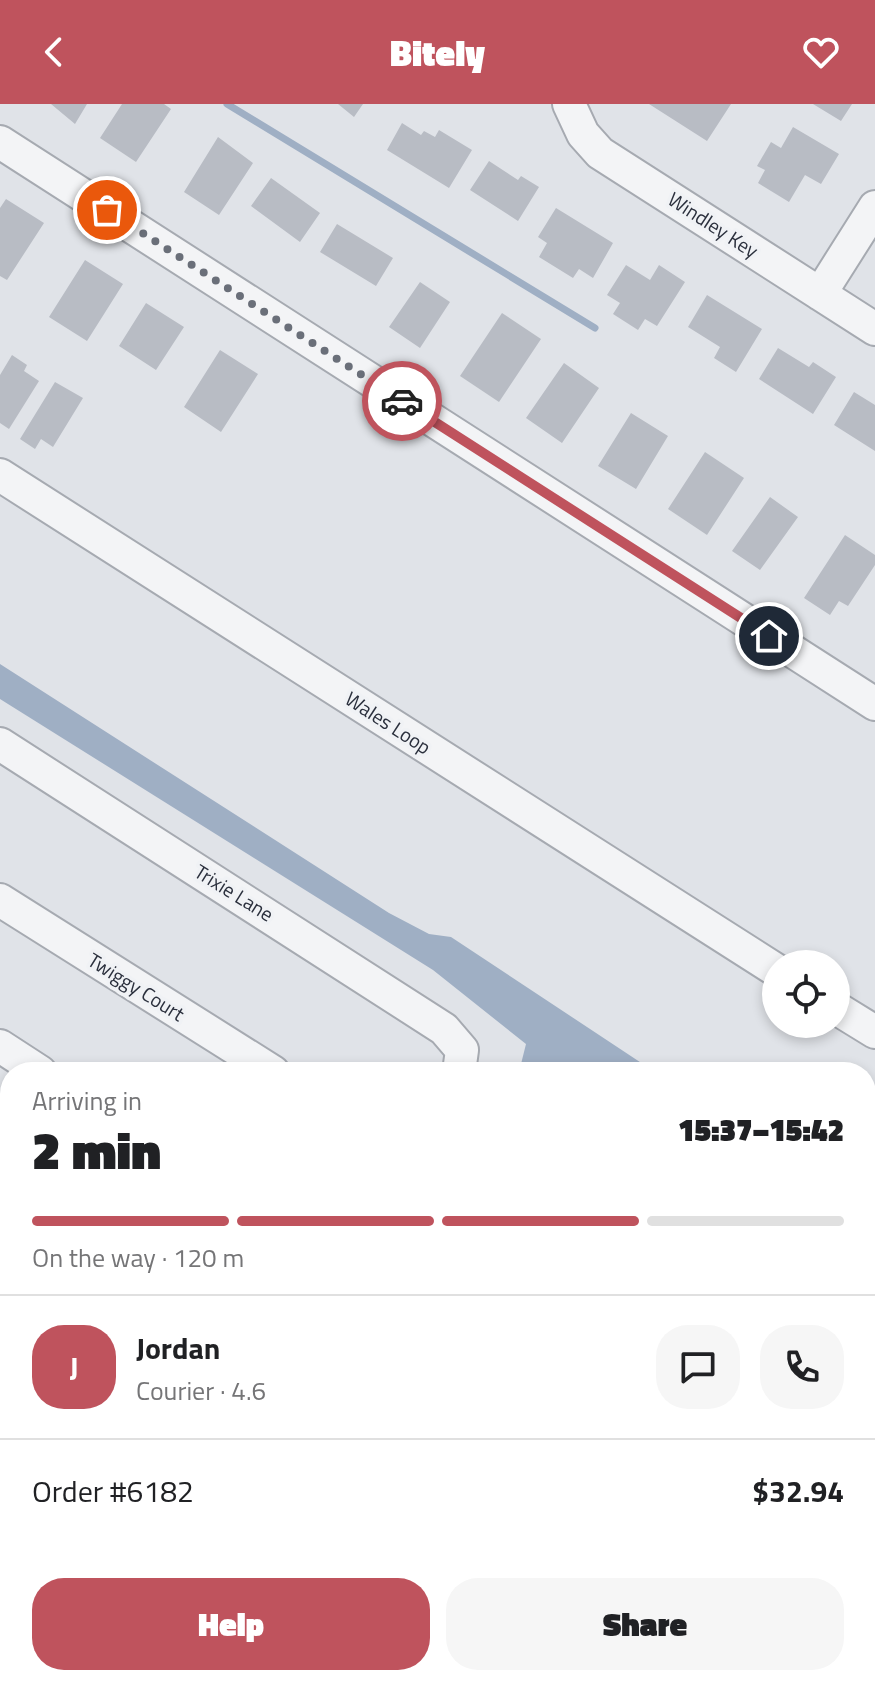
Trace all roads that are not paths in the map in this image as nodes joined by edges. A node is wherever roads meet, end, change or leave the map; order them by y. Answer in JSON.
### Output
{"nodes":[{"id":1,"x":569,"y":104,"type":"edge"},
{"id":2,"x":0,"y":142,"type":"edge"},
{"id":3,"x":875,"y":207,"type":"edge"},
{"id":4,"x":820,"y":294,"type":"junction"},
{"id":5,"x":875,"y":329,"type":"edge"},
{"id":6,"x":0,"y":475,"type":"edge"},
{"id":7,"x":875,"y":704,"type":"edge"},
{"id":8,"x":0,"y":744,"type":"edge"},
{"id":9,"x":0,"y":900,"type":"edge"},
{"id":10,"x":762,"y":961,"type":"edge"},
{"id":11,"x":850,"y":1017,"type":"edge"},
{"id":12,"x":875,"y":1032,"type":"edge"},
{"id":13,"x":0,"y":1046,"type":"edge"},
{"id":14,"x":460,"y":1061,"type":"edge"},
{"id":15,"x":25,"y":1062,"type":"edge"},
{"id":16,"x":257,"y":1062,"type":"edge"}],
"edges":[{"from":1,"to":4,"type":"street","name":"Windley Key"},
{"from":2,"to":7,"type":"street"},
{"from":3,"to":4,"type":"street"},
{"from":4,"to":5,"type":"street","name":"Windley Key"},
{"from":6,"to":10,"type":"street","name":"Wales Loop"},
{"from":8,"to":14,"type":"street","name":"Trixie Lane"},
{"from":9,"to":16,"type":"street","name":"Twiggy Court"},
{"from":11,"to":12,"type":"street"},
{"from":13,"to":15,"type":"street"}]}
